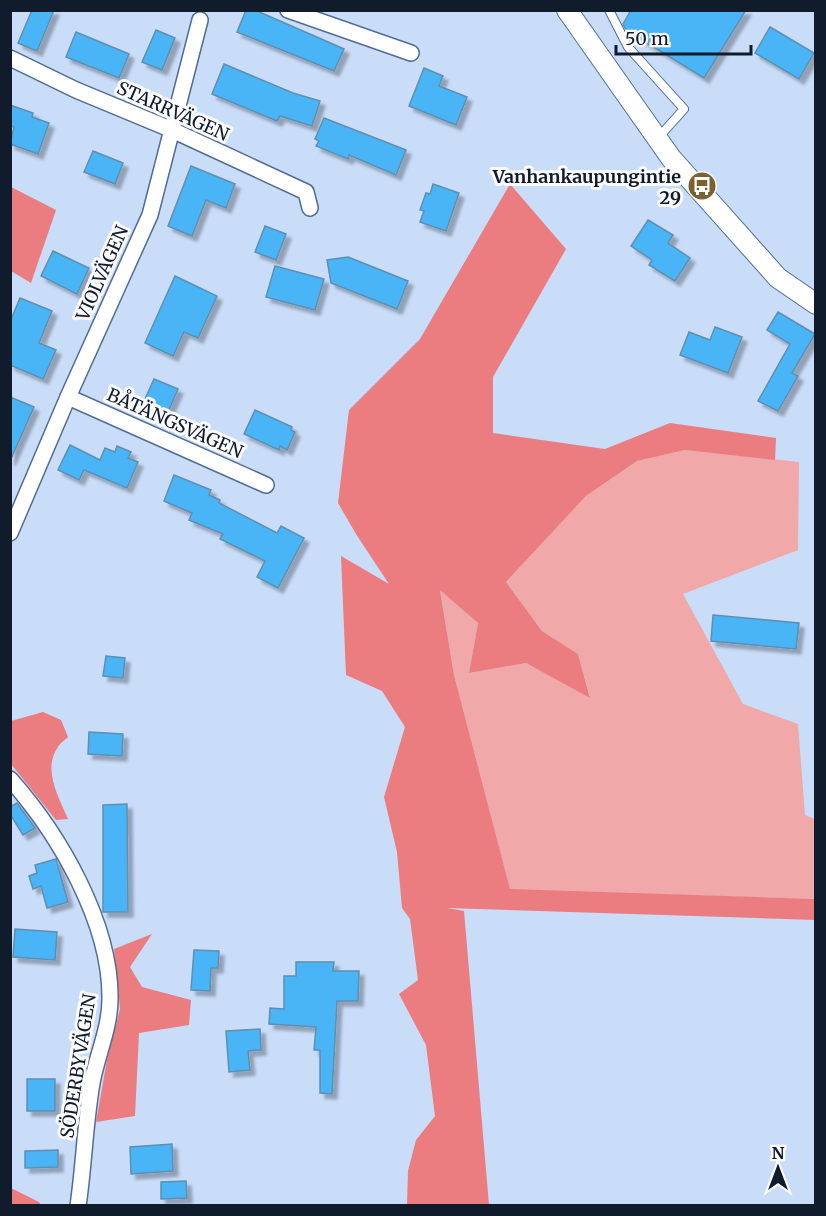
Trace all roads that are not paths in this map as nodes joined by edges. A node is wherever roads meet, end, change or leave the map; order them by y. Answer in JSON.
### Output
{"nodes":[{"id":1,"x":288,"y":10,"type":"edge"},
{"id":2,"x":567,"y":10,"type":"edge"},
{"id":3,"x":609,"y":10,"type":"edge"},
{"id":4,"x":200,"y":20,"type":"dead end"},
{"id":5,"x":411,"y":53,"type":"dead end"},
{"id":6,"x":10,"y":58,"type":"edge"},
{"id":7,"x":170,"y":129,"type":"junction"},
{"id":8,"x":657,"y":139,"type":"junction"},
{"id":9,"x":310,"y":207,"type":"dead end"},
{"id":10,"x":816,"y":304,"type":"edge"},
{"id":11,"x":68,"y":397,"type":"junction"},
{"id":12,"x":266,"y":485,"type":"dead end"},
{"id":13,"x":10,"y":533,"type":"edge"},
{"id":14,"x":10,"y":779,"type":"edge"},
{"id":15,"x":78,"y":1206,"type":"edge"}],
"edges":[{"from":1,"to":5,"type":"street"},
{"from":2,"to":8,"type":"street"},
{"from":3,"to":8,"type":"lane"},
{"from":4,"to":7,"type":"street","name":"VIOLVÄGEN"},
{"from":6,"to":7,"type":"street","name":"STARRVÄGEN"},
{"from":7,"to":9,"type":"street","name":"STARRVÄGEN"},
{"from":7,"to":11,"type":"street","name":"VIOLVÄGEN"},
{"from":8,"to":10,"type":"street"},
{"from":11,"to":12,"type":"street","name":"BÅTÄNGSVÄGEN"},
{"from":11,"to":13,"type":"street","name":"VIOLVÄGEN"},
{"from":14,"to":15,"type":"street","name":"SÖDERBYVÄGEN"}]}
